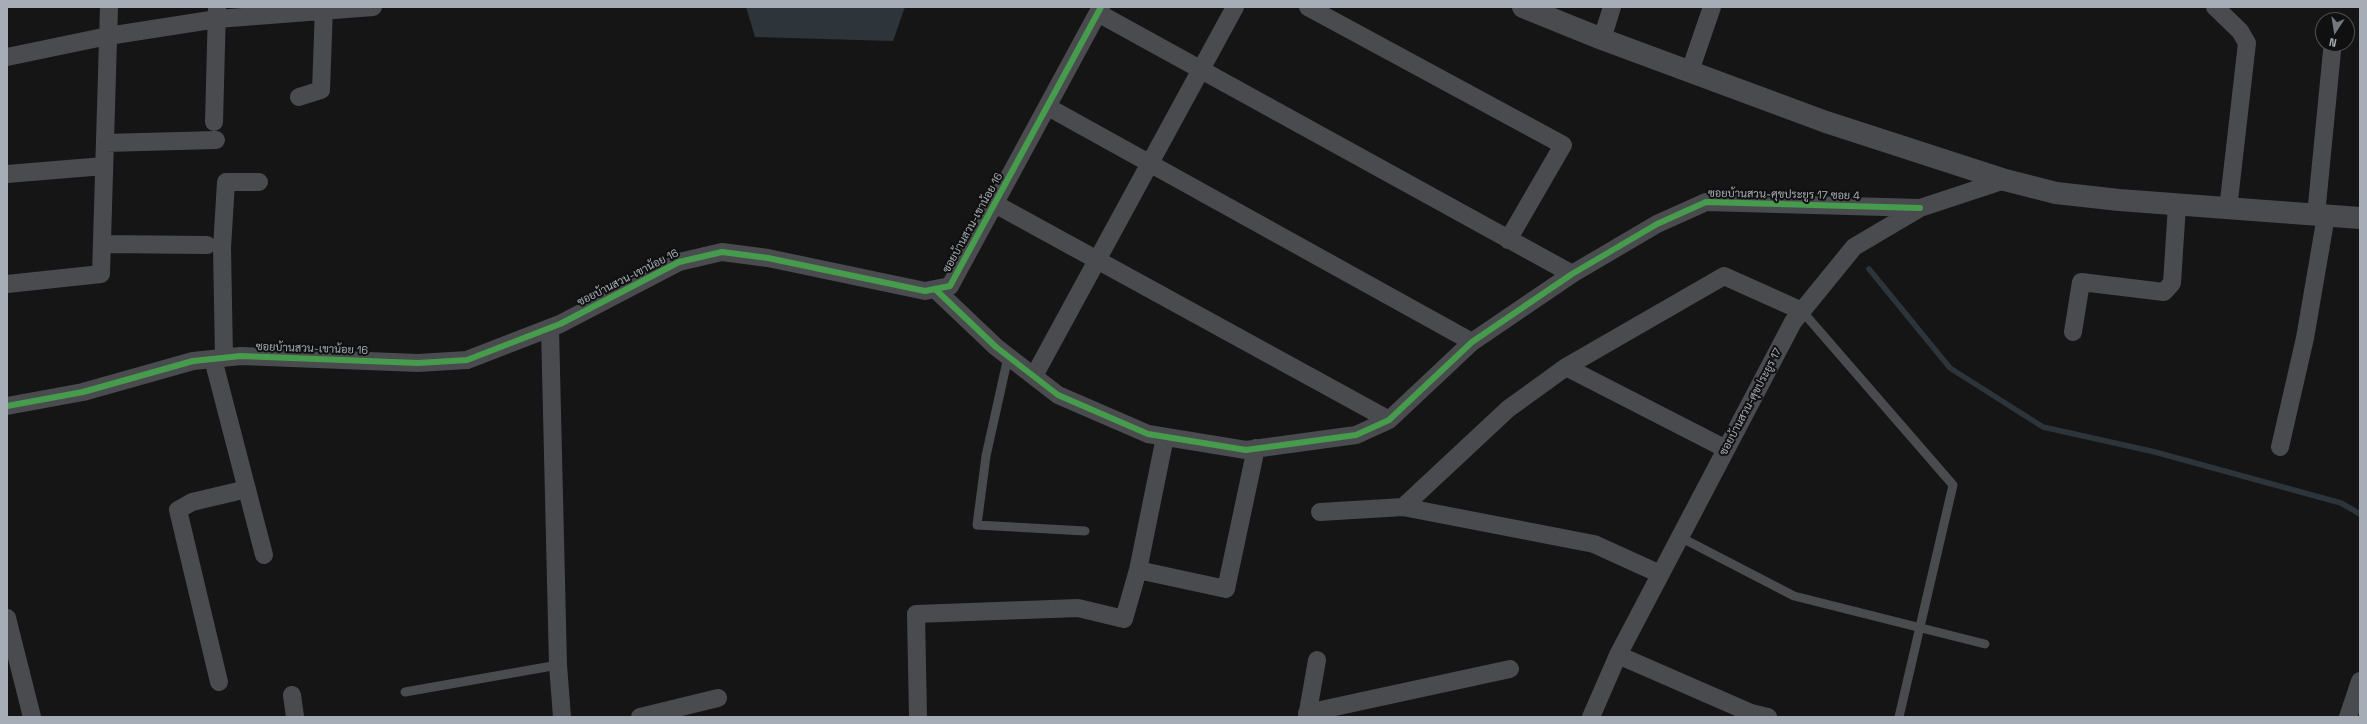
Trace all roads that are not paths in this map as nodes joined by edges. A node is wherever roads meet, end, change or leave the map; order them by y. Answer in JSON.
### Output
{"nodes":[{"id":1,"x":109,"y":7,"type":"edge"},
{"id":2,"x":372,"y":7,"type":"edge"},
{"id":3,"x":1235,"y":7,"type":"edge"},
{"id":4,"x":1308,"y":7,"type":"edge"},
{"id":5,"x":1523,"y":7,"type":"edge"},
{"id":6,"x":1612,"y":7,"type":"edge"},
{"id":7,"x":1712,"y":7,"type":"edge"},
{"id":8,"x":2215,"y":7,"type":"edge"},
{"id":9,"x":324,"y":9,"type":"edge"},
{"id":10,"x":1099,"y":10,"type":"edge"},
{"id":11,"x":217,"y":13,"type":"edge"},
{"id":12,"x":108,"y":36,"type":"junction"},
{"id":13,"x":1602,"y":39,"type":"junction"},
{"id":14,"x":2332,"y":52,"type":"edge"},
{"id":15,"x":7,"y":57,"type":"edge"},
{"id":16,"x":1201,"y":70,"type":"junction"},
{"id":17,"x":1690,"y":71,"type":"junction"},
{"id":18,"x":299,"y":97,"type":"dead end"},
{"id":19,"x":1048,"y":107,"type":"junction"},
{"id":20,"x":214,"y":122,"type":"dead end"},
{"id":21,"x":216,"y":140,"type":"dead end"},
{"id":22,"x":105,"y":143,"type":"junction"},
{"id":23,"x":1150,"y":164,"type":"junction"},
{"id":24,"x":104,"y":166,"type":"junction"},
{"id":25,"x":7,"y":174,"type":"edge"},
{"id":26,"x":2005,"y":180,"type":"junction"},
{"id":27,"x":259,"y":182,"type":"dead end"},
{"id":28,"x":995,"y":204,"type":"junction"},
{"id":29,"x":2177,"y":205,"type":"junction"},
{"id":30,"x":1920,"y":208,"type":"junction"},
{"id":31,"x":2228,"y":208,"type":"junction"},
{"id":32,"x":2321,"y":216,"type":"junction"},
{"id":33,"x":2360,"y":218,"type":"edge"},
{"id":34,"x":1508,"y":240,"type":"junction"},
{"id":35,"x":102,"y":244,"type":"junction"},
{"id":36,"x":207,"y":244,"type":"dead end"},
{"id":37,"x":1097,"y":260,"type":"junction"},
{"id":38,"x":1572,"y":274,"type":"junction"},
{"id":39,"x":7,"y":284,"type":"edge"},
{"id":40,"x":935,"y":289,"type":"junction"},
{"id":41,"x":1802,"y":310,"type":"junction"},
{"id":42,"x":550,"y":328,"type":"junction"},
{"id":43,"x":2073,"y":332,"type":"dead end"},
{"id":44,"x":1472,"y":342,"type":"junction"},
{"id":45,"x":1008,"y":357,"type":"junction"},
{"id":46,"x":219,"y":358,"type":"junction"},
{"id":47,"x":1566,"y":367,"type":"junction"},
{"id":48,"x":1034,"y":376,"type":"junction"},
{"id":49,"x":7,"y":406,"type":"edge"},
{"id":50,"x":1389,"y":420,"type":"junction"},
{"id":51,"x":1165,"y":437,"type":"junction"},
{"id":52,"x":2280,"y":447,"type":"dead end"},
{"id":53,"x":1256,"y":448,"type":"junction"},
{"id":54,"x":1726,"y":449,"type":"junction"},
{"id":55,"x":247,"y":489,"type":"junction"},
{"id":56,"x":1403,"y":507,"type":"junction"},
{"id":57,"x":1320,"y":512,"type":"dead end"},
{"id":58,"x":1085,"y":531,"type":"dead end"},
{"id":59,"x":1680,"y":537,"type":"junction"},
{"id":60,"x":264,"y":555,"type":"dead end"},
{"id":61,"x":1138,"y":570,"type":"junction"},
{"id":62,"x":1660,"y":574,"type":"junction"},
{"id":63,"x":7,"y":618,"type":"edge"},
{"id":64,"x":1920,"y":628,"type":"junction"},
{"id":65,"x":1985,"y":644,"type":"dead end"},
{"id":66,"x":1618,"y":655,"type":"junction"},
{"id":67,"x":1317,"y":660,"type":"dead end"},
{"id":68,"x":558,"y":665,"type":"junction"},
{"id":69,"x":1510,"y":669,"type":"dead end"},
{"id":70,"x":2360,"y":681,"type":"edge"},
{"id":71,"x":219,"y":682,"type":"dead end"},
{"id":72,"x":405,"y":692,"type":"dead end"},
{"id":73,"x":292,"y":695,"type":"dead end"},
{"id":74,"x":718,"y":698,"type":"dead end"},
{"id":75,"x":1307,"y":715,"type":"edge"},
{"id":76,"x":32,"y":717,"type":"edge"},
{"id":77,"x":295,"y":717,"type":"edge"},
{"id":78,"x":562,"y":717,"type":"edge"},
{"id":79,"x":640,"y":717,"type":"edge"},
{"id":80,"x":918,"y":717,"type":"edge"},
{"id":81,"x":1591,"y":717,"type":"edge"},
{"id":82,"x":1768,"y":717,"type":"edge"},
{"id":83,"x":1899,"y":717,"type":"edge"},
{"id":84,"x":2348,"y":717,"type":"edge"}],
"edges":[{"from":1,"to":12,"type":"street"},
{"from":2,"to":9,"type":"street"},
{"from":3,"to":16,"type":"street"},
{"from":4,"to":34,"type":"street"},
{"from":5,"to":13,"type":"street"},
{"from":6,"to":13,"type":"street"},
{"from":7,"to":17,"type":"street"},
{"from":8,"to":31,"type":"street"},
{"from":9,"to":11,"type":"street"},
{"from":9,"to":18,"type":"street"},
{"from":10,"to":16,"type":"street"},
{"from":10,"to":19,"type":"street","name":"ซอยบ้านสวน-เขาน้อย 16"},
{"from":11,"to":12,"type":"street"},
{"from":11,"to":20,"type":"street"},
{"from":12,"to":15,"type":"street"},
{"from":12,"to":22,"type":"street"},
{"from":13,"to":17,"type":"street"},
{"from":14,"to":32,"type":"street"},
{"from":16,"to":23,"type":"street"},
{"from":16,"to":34,"type":"street"},
{"from":17,"to":26,"type":"street"},
{"from":19,"to":23,"type":"street"},
{"from":19,"to":28,"type":"street","name":"ซอยบ้านสวน-เขาน้อย 16"},
{"from":21,"to":22,"type":"street"},
{"from":22,"to":24,"type":"street"},
{"from":23,"to":37,"type":"street"},
{"from":23,"to":44,"type":"street"},
{"from":24,"to":25,"type":"street"},
{"from":24,"to":35,"type":"street"},
{"from":26,"to":29,"type":"street"},
{"from":26,"to":30,"type":"street","name":"ซอยบ้านสวน-ศุขประยูร 17"},
{"from":27,"to":46,"type":"street"},
{"from":28,"to":37,"type":"street"},
{"from":28,"to":40,"type":"street","name":"ซอยบ้านสวน-เขาน้อย 16"},
{"from":29,"to":31,"type":"street"},
{"from":29,"to":43,"type":"street"},
{"from":30,"to":38,"type":"street","name":"ซอยบ้านสวน-ศุขประยูร 17 ซอย 4"},
{"from":30,"to":41,"type":"street","name":"ซอยบ้านสวน-ศุขประยูร 17"},
{"from":31,"to":32,"type":"street"},
{"from":32,"to":33,"type":"street"},
{"from":32,"to":52,"type":"street"},
{"from":34,"to":38,"type":"street"},
{"from":35,"to":36,"type":"street"},
{"from":35,"to":39,"type":"street"},
{"from":37,"to":48,"type":"street"},
{"from":37,"to":50,"type":"street"},
{"from":38,"to":44,"type":"street","name":"ซอยบ้านสวน-ศุขประยูร 17 ซอย 4"},
{"from":40,"to":42,"type":"street","name":"ซอยบ้านสวน-เขาน้อย 16"},
{"from":40,"to":45,"type":"street","name":"ซอยบ้านสวน-ศุขประยูร 17 ซอย 4"},
{"from":41,"to":47,"type":"street"},
{"from":41,"to":54,"type":"street","name":"ซอยบ้านสวน-ศุขประยูร 17"},
{"from":41,"to":64,"type":"lane"},
{"from":42,"to":46,"type":"street","name":"ซอยบ้านสวน-เขาน้อย 16"},
{"from":42,"to":68,"type":"street"},
{"from":44,"to":50,"type":"street","name":"ซอยบ้านสวน-ศุขประยูร 17 ซอย 4"},
{"from":45,"to":48,"type":"street","name":"ซอยบ้านสวน-ศุขประยูร 17 ซอย 4"},
{"from":45,"to":58,"type":"lane"},
{"from":46,"to":49,"type":"street","name":"ซอยบ้านสวน-เขาน้อย 16"},
{"from":46,"to":55,"type":"street"},
{"from":47,"to":54,"type":"street"},
{"from":47,"to":56,"type":"street"},
{"from":48,"to":51,"type":"street","name":"ซอยบ้านสวน-ศุขประยูร 17 ซอย 4"},
{"from":50,"to":53,"type":"street","name":"ซอยบ้านสวน-ศุขประยูร 17 ซอย 4"},
{"from":51,"to":53,"type":"street","name":"ซอยบ้านสวน-ศุขประยูร 17 ซอย 4"},
{"from":51,"to":61,"type":"street"},
{"from":53,"to":61,"type":"street"},
{"from":54,"to":59,"type":"street","name":"ซอยบ้านสวน-ศุขประยูร 17"},
{"from":55,"to":60,"type":"street"},
{"from":55,"to":71,"type":"street"},
{"from":56,"to":57,"type":"street"},
{"from":56,"to":62,"type":"street"},
{"from":59,"to":62,"type":"street","name":"ซอยบ้านสวน-ศุขประยูร 17"},
{"from":59,"to":64,"type":"lane"},
{"from":61,"to":80,"type":"street"},
{"from":62,"to":66,"type":"street","name":"ซอยบ้านสวน-ศุขประยูร 17"},
{"from":63,"to":76,"type":"street"},
{"from":64,"to":65,"type":"lane"},
{"from":64,"to":83,"type":"lane"},
{"from":66,"to":81,"type":"street","name":"ซอยบ้านสวน-ศุขประยูร 17"},
{"from":66,"to":82,"type":"street"},
{"from":67,"to":75,"type":"street"},
{"from":68,"to":72,"type":"lane"},
{"from":68,"to":78,"type":"street"},
{"from":69,"to":75,"type":"street"},
{"from":70,"to":84,"type":"street"},
{"from":73,"to":77,"type":"street"},
{"from":74,"to":79,"type":"street"}]}
